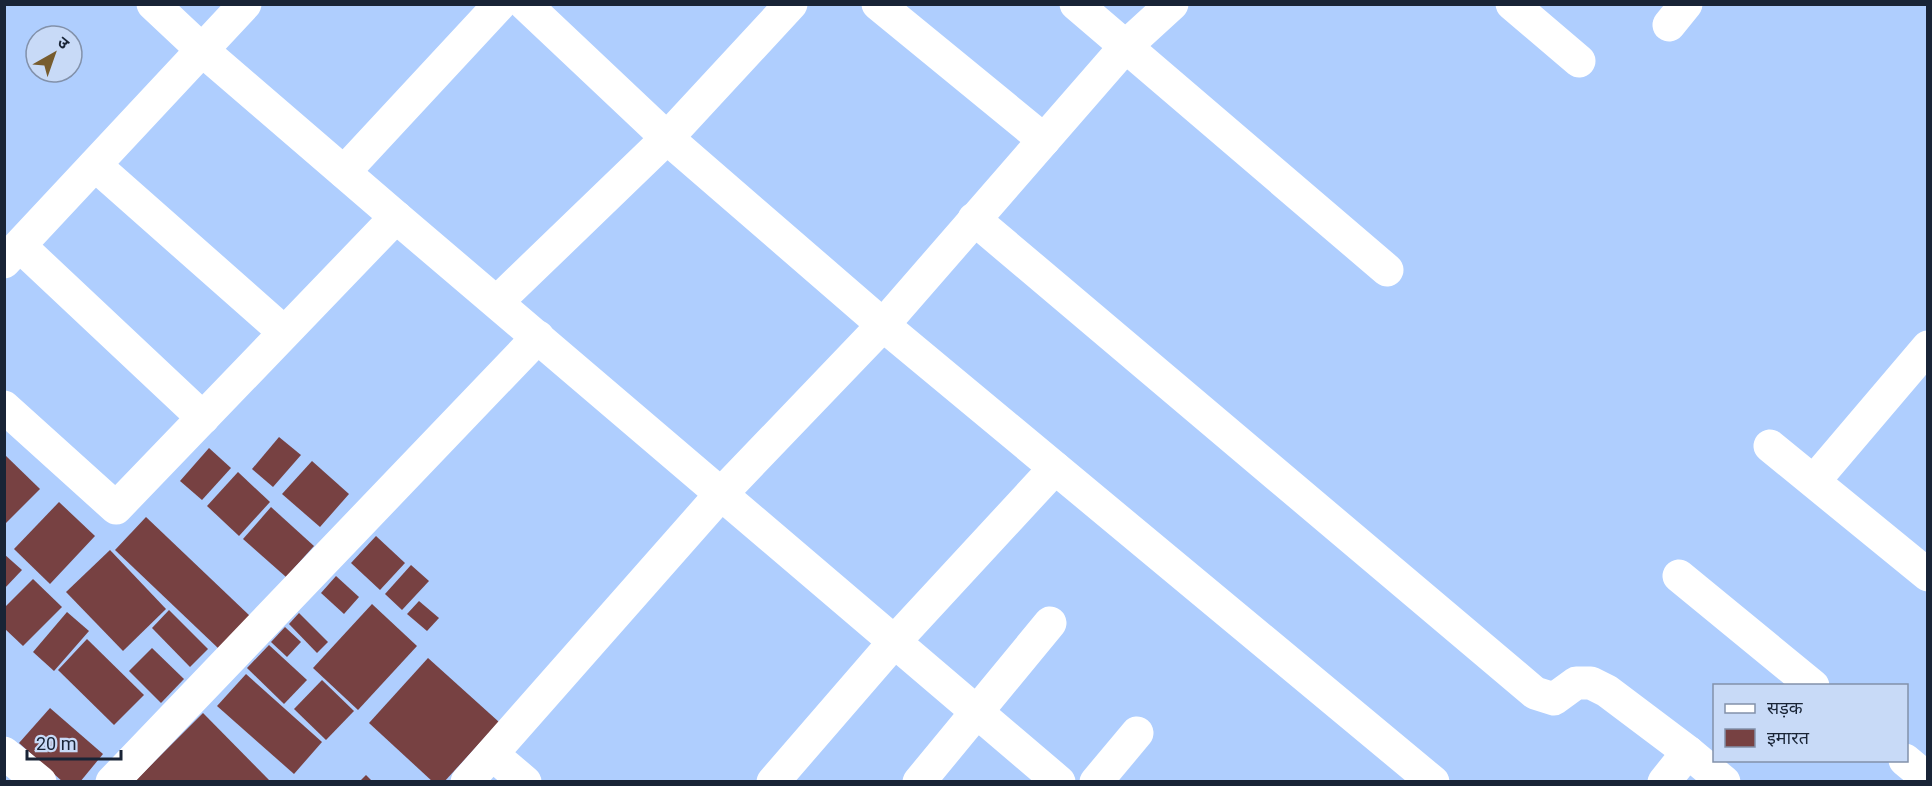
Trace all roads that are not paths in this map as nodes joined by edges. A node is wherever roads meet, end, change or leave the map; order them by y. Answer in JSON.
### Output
{"nodes":[{"id":1,"x":153,"y":4,"type":"edge"},
{"id":2,"x":245,"y":4,"type":"edge"},
{"id":3,"x":500,"y":4,"type":"edge"},
{"id":4,"x":525,"y":4,"type":"edge"},
{"id":5,"x":791,"y":4,"type":"edge"},
{"id":6,"x":878,"y":4,"type":"edge"},
{"id":7,"x":1076,"y":4,"type":"edge"},
{"id":8,"x":1172,"y":4,"type":"edge"},
{"id":9,"x":1512,"y":4,"type":"edge"},
{"id":10,"x":1125,"y":47,"type":"junction"},
{"id":11,"x":202,"y":50,"type":"junction"},
{"id":12,"x":1579,"y":61,"type":"dead end"},
{"id":13,"x":667,"y":138,"type":"junction"},
{"id":14,"x":1044,"y":140,"type":"junction"},
{"id":15,"x":95,"y":165,"type":"junction"},
{"id":16,"x":344,"y":172,"type":"junction"},
{"id":17,"x":396,"y":217,"type":"junction"},
{"id":18,"x":974,"y":219,"type":"junction"},
{"id":19,"x":12,"y":254,"type":"edge"},
{"id":20,"x":1387,"y":270,"type":"dead end"},
{"id":21,"x":497,"y":302,"type":"junction"},
{"id":22,"x":883,"y":325,"type":"junction"},
{"id":23,"x":284,"y":332,"type":"junction"},
{"id":24,"x":538,"y":337,"type":"junction"},
{"id":25,"x":1928,"y":347,"type":"edge"},
{"id":26,"x":4,"y":407,"type":"edge"},
{"id":27,"x":203,"y":418,"type":"junction"},
{"id":28,"x":1770,"y":446,"type":"dead end"},
{"id":29,"x":1055,"y":468,"type":"junction"},
{"id":30,"x":1814,"y":481,"type":"junction"},
{"id":31,"x":722,"y":493,"type":"junction"},
{"id":32,"x":1928,"y":575,"type":"edge"},
{"id":33,"x":1679,"y":576,"type":"dead end"},
{"id":34,"x":1050,"y":623,"type":"dead end"},
{"id":35,"x":895,"y":641,"type":"junction"},
{"id":36,"x":1811,"y":684,"type":"edge"},
{"id":37,"x":977,"y":711,"type":"junction"},
{"id":38,"x":1137,"y":733,"type":"dead end"},
{"id":39,"x":1688,"y":752,"type":"junction"},
{"id":40,"x":4,"y":753,"type":"edge"},
{"id":41,"x":492,"y":754,"type":"junction"},
{"id":42,"x":1907,"y":762,"type":"edge"},
{"id":43,"x":1928,"y":779,"type":"edge"},
{"id":44,"x":40,"y":782,"type":"edge"},
{"id":45,"x":112,"y":782,"type":"edge"},
{"id":46,"x":467,"y":782,"type":"edge"},
{"id":47,"x":525,"y":782,"type":"edge"},
{"id":48,"x":773,"y":782,"type":"edge"},
{"id":49,"x":919,"y":782,"type":"edge"},
{"id":50,"x":1059,"y":782,"type":"edge"},
{"id":51,"x":1096,"y":782,"type":"edge"},
{"id":52,"x":1433,"y":782,"type":"edge"},
{"id":53,"x":1664,"y":782,"type":"edge"},
{"id":54,"x":1724,"y":782,"type":"edge"}],
"edges":[{"from":1,"to":11,"type":"street"},
{"from":2,"to":11,"type":"street"},
{"from":3,"to":16,"type":"street"},
{"from":4,"to":13,"type":"street"},
{"from":5,"to":13,"type":"street"},
{"from":6,"to":14,"type":"street"},
{"from":7,"to":10,"type":"street"},
{"from":8,"to":10,"type":"street"},
{"from":9,"to":12,"type":"street"},
{"from":10,"to":14,"type":"street"},
{"from":10,"to":20,"type":"street"},
{"from":11,"to":15,"type":"street"},
{"from":11,"to":16,"type":"street"},
{"from":13,"to":21,"type":"street"},
{"from":13,"to":22,"type":"street"},
{"from":14,"to":18,"type":"street"},
{"from":15,"to":19,"type":"street"},
{"from":15,"to":23,"type":"street"},
{"from":16,"to":17,"type":"street"},
{"from":17,"to":21,"type":"street"},
{"from":17,"to":23,"type":"street"},
{"from":18,"to":22,"type":"street"},
{"from":18,"to":39,"type":"street"},
{"from":19,"to":27,"type":"street"},
{"from":21,"to":24,"type":"street"},
{"from":22,"to":29,"type":"street"},
{"from":22,"to":31,"type":"street"},
{"from":23,"to":27,"type":"street"},
{"from":24,"to":31,"type":"street"},
{"from":24,"to":45,"type":"street"},
{"from":25,"to":30,"type":"street"},
{"from":26,"to":27,"type":"street"},
{"from":28,"to":30,"type":"street"},
{"from":29,"to":35,"type":"street"},
{"from":29,"to":52,"type":"street"},
{"from":30,"to":32,"type":"street"},
{"from":31,"to":35,"type":"street"},
{"from":31,"to":41,"type":"street"},
{"from":33,"to":36,"type":"street"},
{"from":34,"to":37,"type":"street"},
{"from":35,"to":37,"type":"street"},
{"from":35,"to":48,"type":"street"},
{"from":37,"to":49,"type":"street"},
{"from":37,"to":50,"type":"street"},
{"from":38,"to":51,"type":"street"},
{"from":39,"to":53,"type":"street"},
{"from":39,"to":54,"type":"street"},
{"from":40,"to":44,"type":"street"},
{"from":41,"to":46,"type":"street"},
{"from":41,"to":47,"type":"street"},
{"from":42,"to":43,"type":"street"}]}
